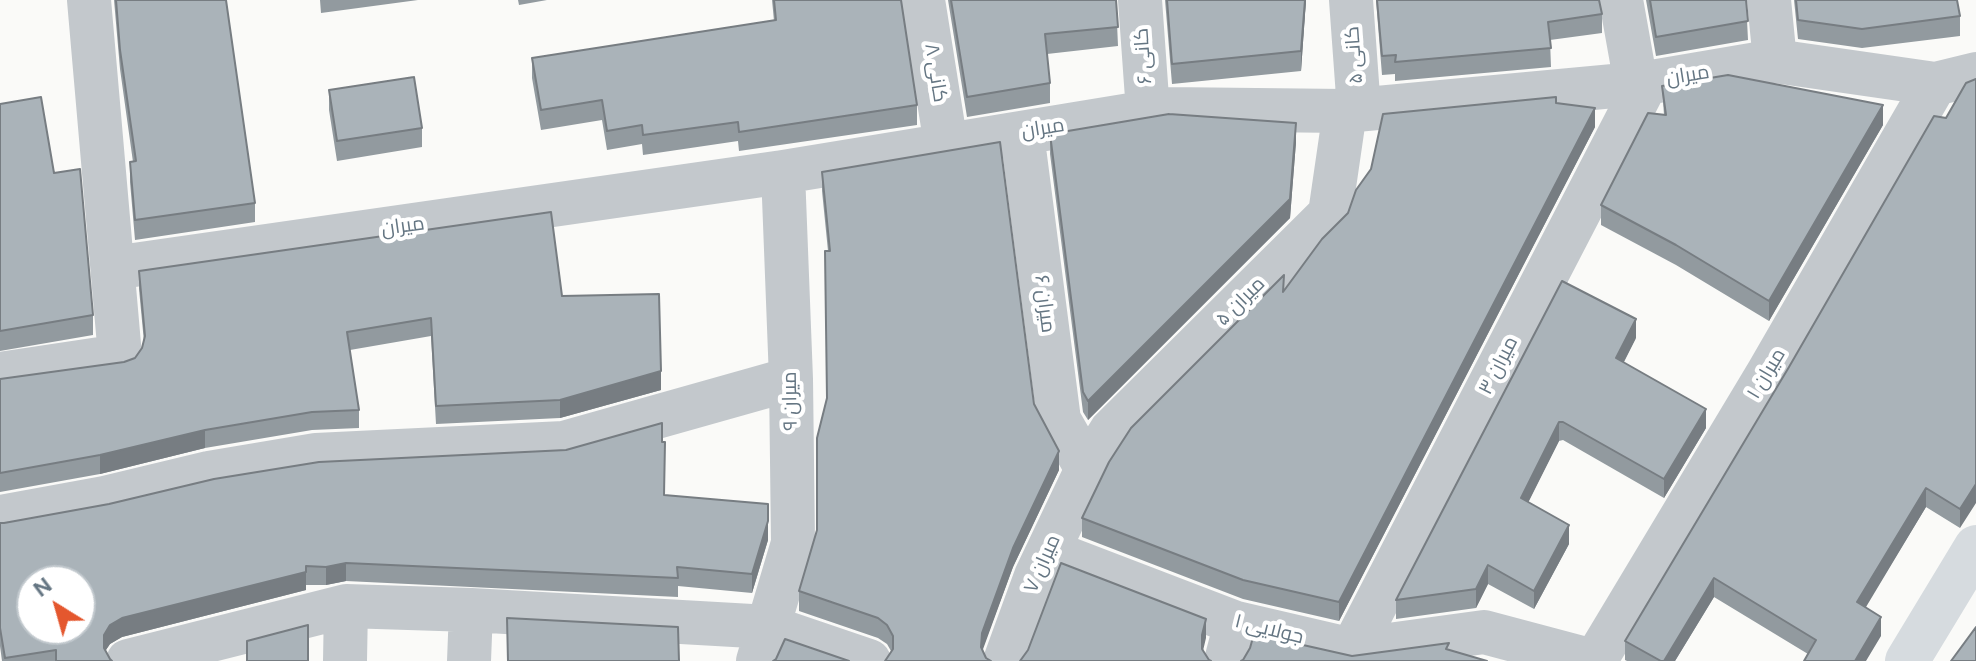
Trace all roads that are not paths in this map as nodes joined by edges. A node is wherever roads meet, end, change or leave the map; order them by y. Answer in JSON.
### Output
{"nodes":[{"id":1,"x":89,"y":0,"type":"edge"},
{"id":2,"x":923,"y":0,"type":"edge"},
{"id":3,"x":1140,"y":0,"type":"edge"},
{"id":4,"x":1351,"y":0,"type":"edge"},
{"id":5,"x":1621,"y":0,"type":"edge"},
{"id":6,"x":1769,"y":0,"type":"edge"},
{"id":7,"x":1775,"y":61,"type":"junction"},
{"id":8,"x":1955,"y":79,"type":"edge"},
{"id":9,"x":1641,"y":83,"type":"junction"},
{"id":10,"x":1352,"y":111,"type":"junction"},
{"id":11,"x":1148,"y":112,"type":"junction"},
{"id":12,"x":1022,"y":133,"type":"junction"},
{"id":13,"x":946,"y":145,"type":"junction"},
{"id":14,"x":783,"y":172,"type":"junction"},
{"id":15,"x":113,"y":268,"type":"junction"},
{"id":16,"x":0,"y":374,"type":"edge"},
{"id":17,"x":791,"y":379,"type":"junction"},
{"id":18,"x":1087,"y":469,"type":"junction"},
{"id":19,"x":0,"y":517,"type":"edge"},
{"id":20,"x":1976,"y":547,"type":"edge"},
{"id":21,"x":1048,"y":551,"type":"junction"},
{"id":22,"x":346,"y":606,"type":"junction"},
{"id":23,"x":471,"y":610,"type":"junction"},
{"id":24,"x":1231,"y":642,"type":"edge"},
{"id":25,"x":764,"y":644,"type":"edge"},
{"id":26,"x":1480,"y":647,"type":"edge"},
{"id":27,"x":1352,"y":650,"type":"junction"},
{"id":28,"x":186,"y":654,"type":"edge"},
{"id":29,"x":128,"y":661,"type":"edge"},
{"id":30,"x":345,"y":661,"type":"edge"},
{"id":31,"x":469,"y":661,"type":"edge"},
{"id":32,"x":869,"y":661,"type":"edge"},
{"id":33,"x":1005,"y":661,"type":"edge"},
{"id":34,"x":1594,"y":661,"type":"edge"},
{"id":35,"x":1907,"y":661,"type":"edge"}],
"edges":[{"from":1,"to":15,"type":"street"},
{"from":2,"to":13,"type":"street","name":"کانی ۸"},
{"from":3,"to":11,"type":"street","name":"کانی ۶"},
{"from":4,"to":10,"type":"street","name":"کانی ۵"},
{"from":5,"to":9,"type":"street"},
{"from":6,"to":7,"type":"street"},
{"from":7,"to":8,"type":"street","name":"میران"},
{"from":7,"to":9,"type":"street","name":"میران"},
{"from":8,"to":34,"type":"street","name":"میران ۱"},
{"from":9,"to":10,"type":"street","name":"میران"},
{"from":9,"to":27,"type":"street","name":"میران ۳"},
{"from":10,"to":11,"type":"street","name":"میران"},
{"from":10,"to":18,"type":"street","name":"میران ۵"},
{"from":11,"to":12,"type":"street","name":"میران"},
{"from":12,"to":13,"type":"street","name":"میران"},
{"from":12,"to":18,"type":"street","name":"میران ۶"},
{"from":13,"to":14,"type":"street","name":"میران"},
{"from":14,"to":15,"type":"street","name":"میران"},
{"from":14,"to":17,"type":"street","name":"میران ۹"},
{"from":15,"to":16,"type":"street"},
{"from":17,"to":19,"type":"street"},
{"from":17,"to":25,"type":"street","name":"میران ۹"},
{"from":18,"to":21,"type":"street","name":"میران ۷"},
{"from":20,"to":35,"type":"street"},
{"from":21,"to":24,"type":"street","name":"جولایی ۱"},
{"from":21,"to":33,"type":"street","name":"میران ۷"},
{"from":22,"to":23,"type":"street"},
{"from":22,"to":28,"type":"street"},
{"from":22,"to":30,"type":"street"},
{"from":23,"to":25,"type":"street"},
{"from":23,"to":31,"type":"street"},
{"from":24,"to":27,"type":"street","name":"جولایی ۱"},
{"from":25,"to":32,"type":"street"},
{"from":26,"to":27,"type":"street","name":"جولایی ۱"},
{"from":26,"to":34,"type":"street","name":"جولایی ۱"},
{"from":28,"to":29,"type":"street"}]}
